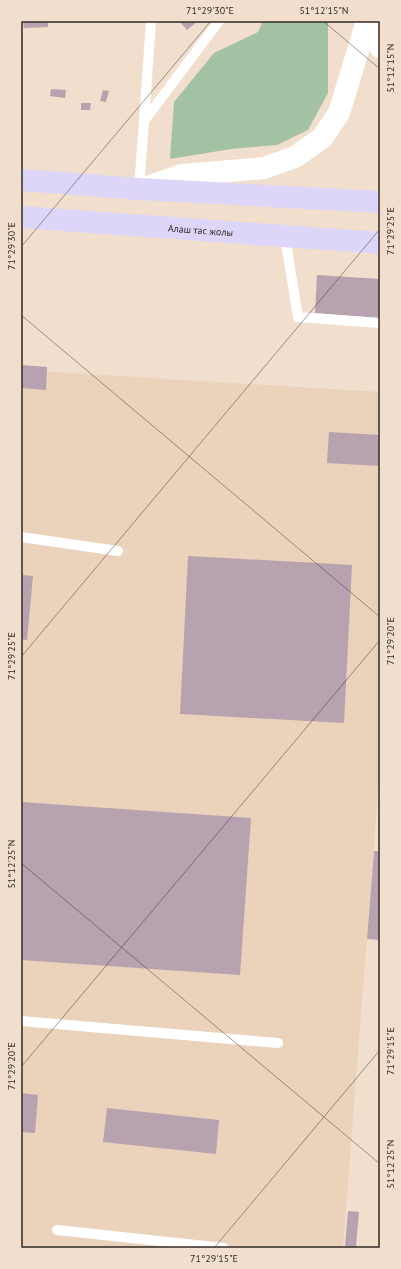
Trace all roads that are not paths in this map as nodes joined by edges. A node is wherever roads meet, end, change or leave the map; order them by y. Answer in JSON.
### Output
{"nodes":[{"id":1,"x":151,"y":21,"type":"edge"},
{"id":2,"x":219,"y":21,"type":"edge"},
{"id":3,"x":367,"y":21,"type":"edge"},
{"id":4,"x":375,"y":21,"type":"edge"},
{"id":5,"x":380,"y":47,"type":"edge"},
{"id":6,"x":144,"y":121,"type":"junction"},
{"id":7,"x":21,"y":180,"type":"edge"},
{"id":8,"x":141,"y":189,"type":"junction"},
{"id":9,"x":380,"y":202,"type":"edge"},
{"id":10,"x":21,"y":217,"type":"edge"},
{"id":11,"x":286,"y":237,"type":"junction"},
{"id":12,"x":380,"y":243,"type":"edge"},
{"id":13,"x":380,"y":323,"type":"edge"},
{"id":14,"x":21,"y":538,"type":"edge"},
{"id":15,"x":118,"y":551,"type":"dead end"},
{"id":16,"x":21,"y":1021,"type":"edge"},
{"id":17,"x":278,"y":1043,"type":"dead end"},
{"id":18,"x":57,"y":1230,"type":"dead end"},
{"id":19,"x":224,"y":1248,"type":"edge"}],
"edges":[{"from":1,"to":6,"type":"lane"},
{"from":2,"to":6,"type":"lane"},
{"from":3,"to":8,"type":"main road"},
{"from":4,"to":5,"type":"main road"},
{"from":6,"to":8,"type":"lane"},
{"from":7,"to":8,"type":"main road"},
{"from":8,"to":9,"type":"main road"},
{"from":10,"to":11,"type":"main road","name":"Алаш тас жолы"},
{"from":11,"to":12,"type":"main road","name":"Алаш тас жолы"},
{"from":11,"to":13,"type":"lane"},
{"from":14,"to":15,"type":"lane"},
{"from":16,"to":17,"type":"lane"},
{"from":18,"to":19,"type":"lane"}]}
